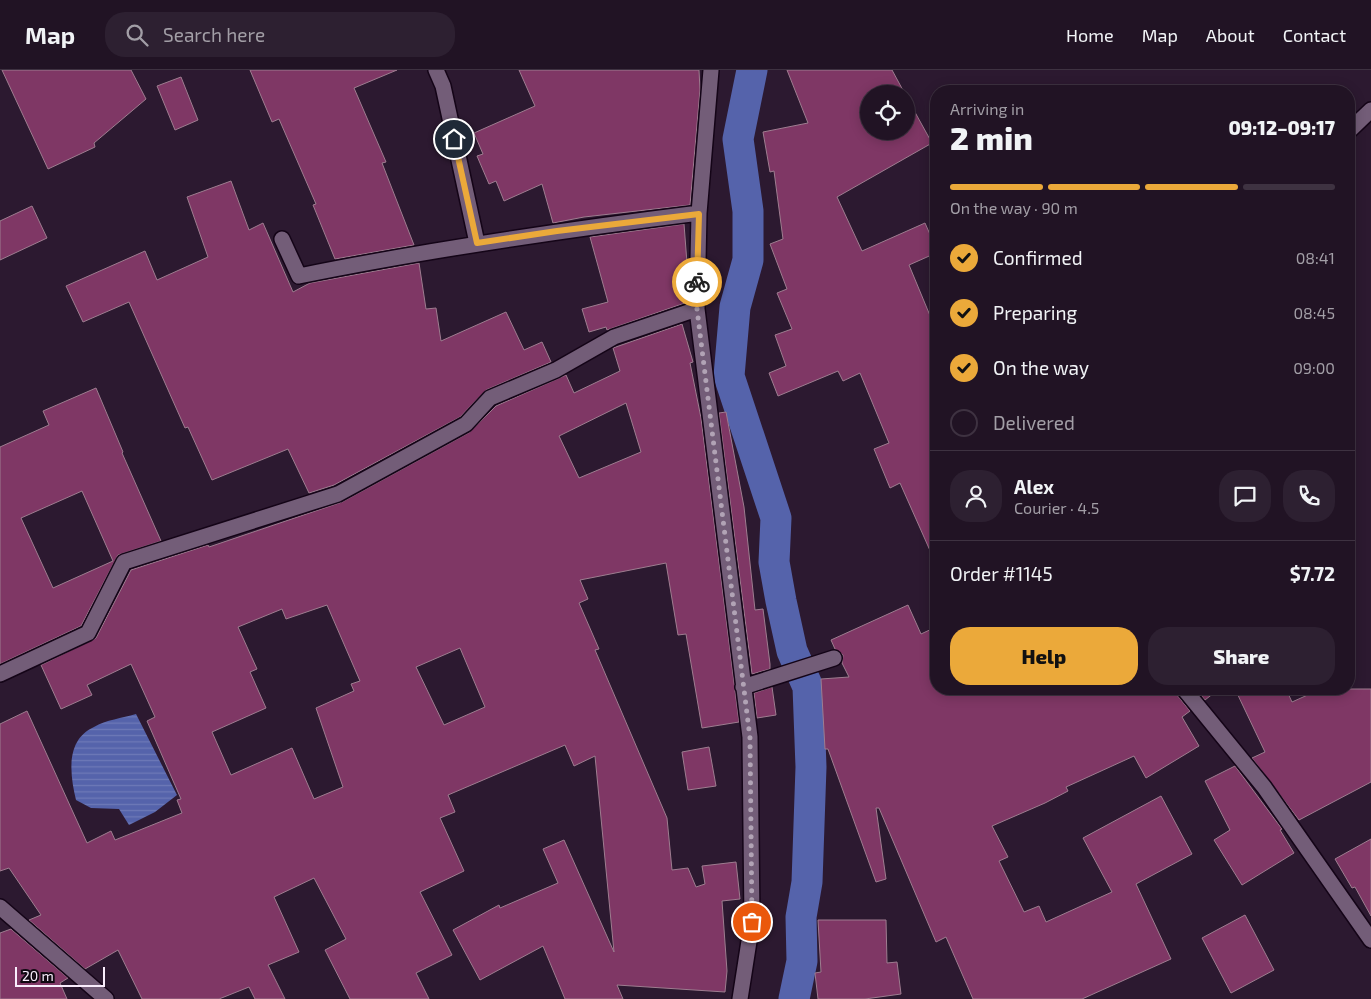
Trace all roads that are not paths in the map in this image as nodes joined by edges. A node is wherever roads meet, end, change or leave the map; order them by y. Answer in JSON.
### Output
{"nodes":[{"id":1,"x":436,"y":70,"type":"edge"},
{"id":2,"x":711,"y":70,"type":"edge"},
{"id":3,"x":1371,"y":110,"type":"edge"},
{"id":4,"x":1355,"y":125,"type":"edge"},
{"id":5,"x":699,"y":214,"type":"junction"},
{"id":6,"x":282,"y":239,"type":"dead end"},
{"id":7,"x":477,"y":243,"type":"junction"},
{"id":8,"x":697,"y":309,"type":"junction"},
{"id":9,"x":834,"y":658,"type":"dead end"},
{"id":10,"x":0,"y":674,"type":"edge"},
{"id":11,"x":743,"y":687,"type":"junction"},
{"id":12,"x":1189,"y":695,"type":"edge"},
{"id":13,"x":0,"y":907,"type":"edge"},
{"id":14,"x":1371,"y":940,"type":"edge"},
{"id":15,"x":106,"y":999,"type":"edge"},
{"id":16,"x":740,"y":999,"type":"edge"}],
"edges":[{"from":1,"to":7,"type":"street"},
{"from":2,"to":5,"type":"street"},
{"from":3,"to":4,"type":"street"},
{"from":5,"to":7,"type":"street"},
{"from":5,"to":8,"type":"street"},
{"from":6,"to":7,"type":"street"},
{"from":8,"to":10,"type":"street"},
{"from":8,"to":11,"type":"street"},
{"from":9,"to":11,"type":"street"},
{"from":11,"to":16,"type":"street"},
{"from":12,"to":14,"type":"street"},
{"from":13,"to":15,"type":"street"}]}
